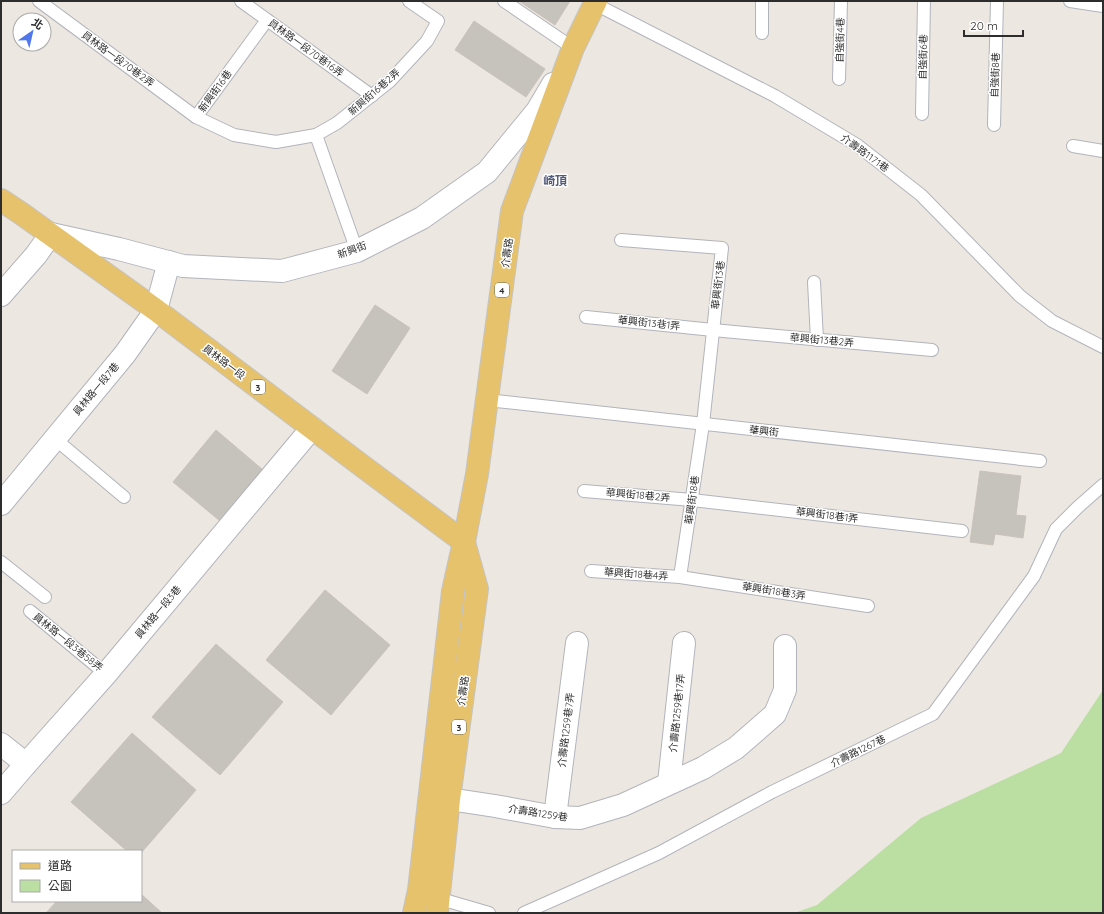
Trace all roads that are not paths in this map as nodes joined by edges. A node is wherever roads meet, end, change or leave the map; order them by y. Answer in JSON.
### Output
{"nodes":[{"id":1,"x":40,"y":1,"type":"edge"},
{"id":2,"x":241,"y":1,"type":"edge"},
{"id":3,"x":409,"y":1,"type":"edge"},
{"id":4,"x":504,"y":1,"type":"edge"},
{"id":5,"x":762,"y":1,"type":"edge"},
{"id":6,"x":841,"y":1,"type":"edge"},
{"id":7,"x":924,"y":1,"type":"edge"},
{"id":8,"x":997,"y":1,"type":"edge"},
{"id":9,"x":1070,"y":1,"type":"edge"},
{"id":10,"x":596,"y":3,"type":"edge"},
{"id":11,"x":1103,"y":6,"type":"edge"},
{"id":12,"x":267,"y":20,"type":"junction"},
{"id":13,"x":762,"y":33,"type":"dead end"},
{"id":14,"x":574,"y":48,"type":"junction"},
{"id":15,"x":839,"y":79,"type":"dead end"},
{"id":16,"x":372,"y":96,"type":"junction"},
{"id":17,"x":922,"y":114,"type":"dead end"},
{"id":18,"x":196,"y":117,"type":"junction"},
{"id":19,"x":994,"y":125,"type":"dead end"},
{"id":20,"x":316,"y":135,"type":"junction"},
{"id":21,"x":1072,"y":146,"type":"dead end"},
{"id":22,"x":1103,"y":151,"type":"edge"},
{"id":23,"x":1,"y":200,"type":"edge"},
{"id":24,"x":51,"y":234,"type":"junction"},
{"id":25,"x":621,"y":240,"type":"dead end"},
{"id":26,"x":358,"y":251,"type":"junction"},
{"id":27,"x":169,"y":262,"type":"junction"},
{"id":28,"x":814,"y":282,"type":"dead end"},
{"id":29,"x":1,"y":295,"type":"edge"},
{"id":30,"x":156,"y":310,"type":"junction"},
{"id":31,"x":586,"y":316,"type":"dead end"},
{"id":32,"x":713,"y":330,"type":"junction"},
{"id":33,"x":817,"y":340,"type":"junction"},
{"id":34,"x":1103,"y":347,"type":"edge"},
{"id":35,"x":932,"y":350,"type":"dead end"},
{"id":36,"x":487,"y":400,"type":"junction"},
{"id":37,"x":703,"y":424,"type":"junction"},
{"id":38,"x":312,"y":428,"type":"junction"},
{"id":39,"x":54,"y":438,"type":"junction"},
{"id":40,"x":1040,"y":461,"type":"dead end"},
{"id":41,"x":1103,"y":485,"type":"edge"},
{"id":42,"x":584,"y":490,"type":"dead end"},
{"id":43,"x":124,"y":497,"type":"dead end"},
{"id":44,"x":692,"y":500,"type":"junction"},
{"id":45,"x":1,"y":504,"type":"edge"},
{"id":46,"x":962,"y":531,"type":"dead end"},
{"id":47,"x":464,"y":542,"type":"junction"},
{"id":48,"x":1,"y":562,"type":"edge"},
{"id":49,"x":591,"y":571,"type":"dead end"},
{"id":50,"x":680,"y":576,"type":"junction"},
{"id":51,"x":45,"y":597,"type":"dead end"},
{"id":52,"x":868,"y":606,"type":"dead end"},
{"id":53,"x":30,"y":611,"type":"dead end"},
{"id":54,"x":577,"y":643,"type":"dead end"},
{"id":55,"x":684,"y":643,"type":"dead end"},
{"id":56,"x":785,"y":646,"type":"dead end"},
{"id":57,"x":106,"y":674,"type":"junction"},
{"id":58,"x":1,"y":744,"type":"edge"},
{"id":59,"x":26,"y":764,"type":"junction"},
{"id":60,"x":669,"y":784,"type":"junction"},
{"id":61,"x":1,"y":793,"type":"edge"},
{"id":62,"x":449,"y":799,"type":"junction"},
{"id":63,"x":555,"y":817,"type":"junction"},
{"id":64,"x":419,"y":890,"type":"junction"},
{"id":65,"x":438,"y":906,"type":"edge"},
{"id":66,"x":414,"y":913,"type":"edge"},
{"id":67,"x":489,"y":913,"type":"edge"},
{"id":68,"x":524,"y":913,"type":"edge"}],
"edges":[{"from":1,"to":18,"type":"lane","name":"員林路一段70巷2弄"},
{"from":2,"to":12,"type":"lane","name":"員林路一段70巷16弄"},
{"from":3,"to":16,"type":"lane","name":"新興街16巷2弄"},
{"from":4,"to":14,"type":"lane"},
{"from":5,"to":13,"type":"lane"},
{"from":6,"to":15,"type":"lane","name":"自強街4巷"},
{"from":7,"to":17,"type":"lane","name":"自強街6巷"},
{"from":8,"to":19,"type":"lane","name":"自強街8巷"},
{"from":9,"to":11,"type":"lane"},
{"from":10,"to":14,"type":"main road","name":"介壽路","number":"4"},
{"from":10,"to":34,"type":"lane","name":"介壽路1171巷"},
{"from":12,"to":16,"type":"lane","name":"員林路一段70巷16弄"},
{"from":12,"to":18,"type":"lane","name":"新興街16巷"},
{"from":14,"to":26,"type":"street","name":"新興街"},
{"from":14,"to":36,"type":"main road","name":"介壽路","number":"4"},
{"from":16,"to":20,"type":"lane","name":"新興街16巷2弄"},
{"from":18,"to":20,"type":"lane","name":"新興街16巷"},
{"from":20,"to":26,"type":"lane"},
{"from":21,"to":22,"type":"lane"},
{"from":23,"to":24,"type":"main road","name":"員林路一段","number":"3"},
{"from":24,"to":27,"type":"street","name":"新興街"},
{"from":24,"to":29,"type":"street"},
{"from":24,"to":30,"type":"main road","name":"員林路一段","number":"3"},
{"from":25,"to":32,"type":"lane","name":"華興街13巷"},
{"from":26,"to":27,"type":"street","name":"新興街"},
{"from":27,"to":30,"type":"street","name":"員林路一段7巷"},
{"from":28,"to":33,"type":"lane"},
{"from":30,"to":38,"type":"main road","name":"員林路一段","number":"3"},
{"from":30,"to":39,"type":"street","name":"員林路一段7巷"},
{"from":31,"to":32,"type":"lane","name":"華興街13巷1弄"},
{"from":32,"to":33,"type":"lane","name":"華興街13巷2弄"},
{"from":32,"to":37,"type":"lane","name":"華興街13巷"},
{"from":33,"to":35,"type":"lane","name":"華興街13巷2弄"},
{"from":36,"to":37,"type":"lane","name":"華興街"},
{"from":36,"to":47,"type":"main road","name":"介壽路","number":"4"},
{"from":37,"to":40,"type":"lane","name":"華興街"},
{"from":37,"to":44,"type":"lane","name":"華興街18巷"},
{"from":38,"to":47,"type":"main road","name":"員林路一段","number":"3"},
{"from":38,"to":57,"type":"street","name":"員林路一段3巷"},
{"from":39,"to":43,"type":"lane"},
{"from":39,"to":45,"type":"street","name":"員林路一段7巷"},
{"from":41,"to":68,"type":"lane","name":"介壽路1267巷"},
{"from":42,"to":44,"type":"lane","name":"華興街18巷2弄"},
{"from":44,"to":46,"type":"lane","name":"華興街18巷1弄"},
{"from":44,"to":50,"type":"lane","name":"華興街18巷"},
{"from":47,"to":62,"type":"main road","name":"介壽路","number":"3"},
{"from":47,"to":64,"type":"main road","name":"介壽路","number":"3"},
{"from":48,"to":51,"type":"lane"},
{"from":49,"to":50,"type":"lane","name":"華興街18巷4弄"},
{"from":50,"to":52,"type":"lane","name":"華興街18巷3弄"},
{"from":53,"to":57,"type":"lane","name":"員林路一段3巷58弄"},
{"from":54,"to":63,"type":"street","name":"介壽路1259巷7弄"},
{"from":55,"to":60,"type":"street","name":"介壽路1259巷17弄"},
{"from":56,"to":60,"type":"street","name":"介壽路1259巷"},
{"from":57,"to":59,"type":"street","name":"員林路一段3巷"},
{"from":58,"to":59,"type":"street"},
{"from":59,"to":61,"type":"street","name":"員林路一段3巷"},
{"from":60,"to":63,"type":"street","name":"介壽路1259巷"},
{"from":62,"to":63,"type":"street","name":"介壽路1259巷"},
{"from":62,"to":65,"type":"main road","name":"介壽路","number":"3"},
{"from":64,"to":65,"type":"lane"},
{"from":64,"to":66,"type":"main road","name":"介壽路","number":"3"},
{"from":65,"to":67,"type":"lane"}]}
